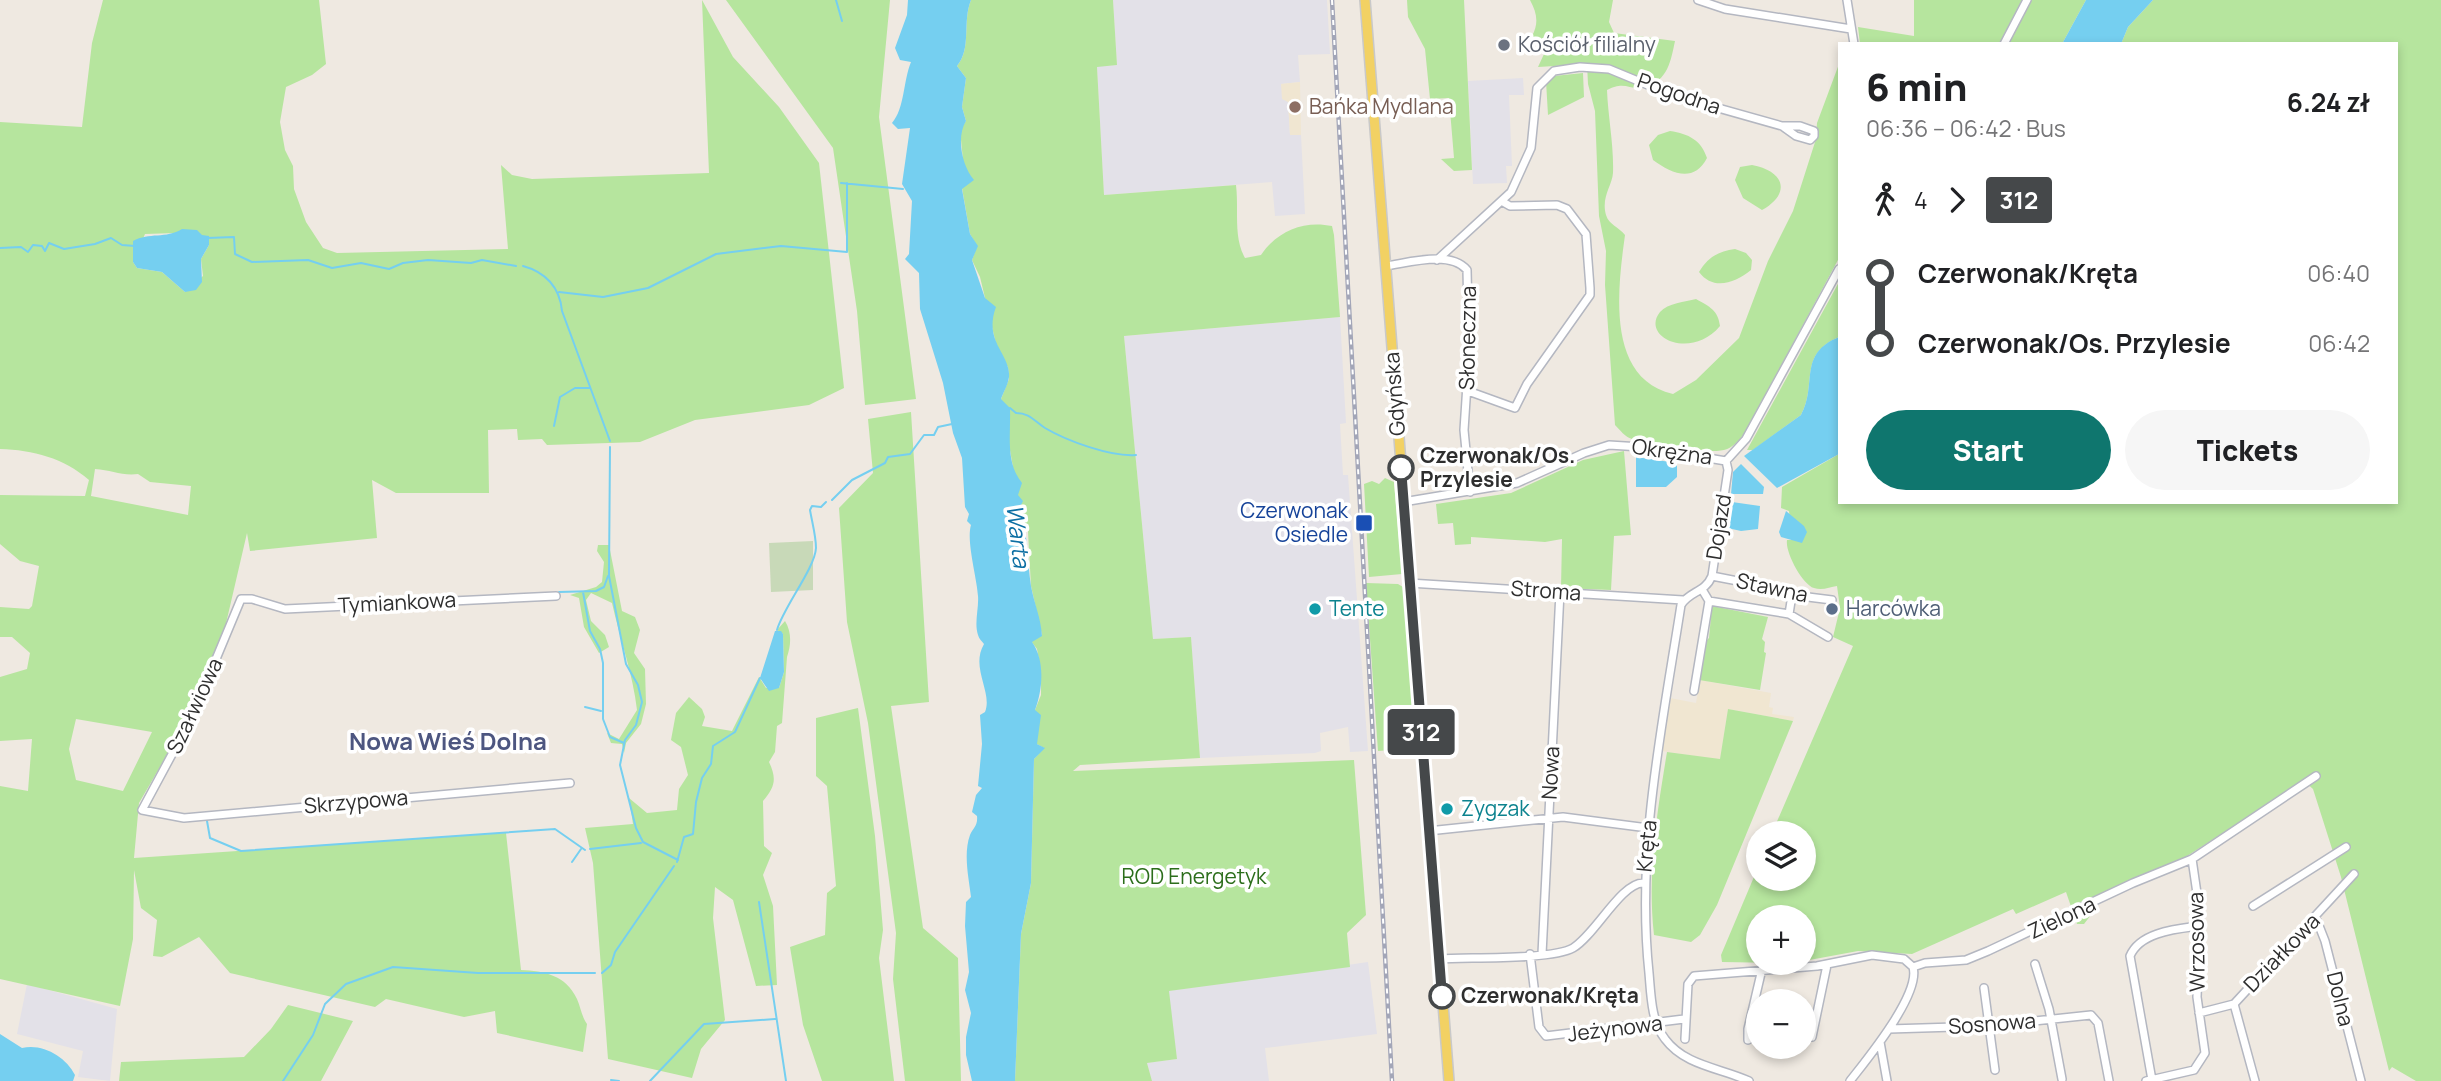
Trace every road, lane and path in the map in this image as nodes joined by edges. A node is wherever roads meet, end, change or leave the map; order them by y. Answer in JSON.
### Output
{"nodes":[{"id":1,"x":1365,"y":0,"type":"edge"},
{"id":2,"x":1698,"y":0,"type":"edge"},
{"id":3,"x":1847,"y":0,"type":"edge"},
{"id":4,"x":2028,"y":0,"type":"edge"},
{"id":5,"x":1851,"y":29,"type":"junction"},
{"id":6,"x":1854,"y":42,"type":"edge"},
{"id":7,"x":2005,"y":42,"type":"edge"},
{"id":8,"x":1782,"y":126,"type":"dead end"},
{"id":9,"x":1503,"y":202,"type":"junction"},
{"id":10,"x":1437,"y":260,"type":"junction"},
{"id":11,"x":1386,"y":266,"type":"junction"},
{"id":12,"x":1838,"y":271,"type":"edge"},
{"id":13,"x":1468,"y":391,"type":"junction"},
{"id":14,"x":1726,"y":461,"type":"junction"},
{"id":15,"x":1470,"y":492,"type":"junction"},
{"id":16,"x":1403,"y":502,"type":"junction"},
{"id":17,"x":1712,"y":576,"type":"junction"},
{"id":18,"x":1409,"y":583,"type":"junction"},
{"id":19,"x":1703,"y":591,"type":"junction"},
{"id":20,"x":1560,"y":592,"type":"junction"},
{"id":21,"x":1792,"y":595,"type":"junction"},
{"id":22,"x":556,"y":596,"type":"dead end"},
{"id":23,"x":241,"y":599,"type":"joint"},
{"id":24,"x":1683,"y":600,"type":"junction"},
{"id":25,"x":1832,"y":600,"type":"dead end"},
{"id":26,"x":1709,"y":601,"type":"junction"},
{"id":27,"x":1789,"y":614,"type":"junction"},
{"id":28,"x":1828,"y":637,"type":"dead end"},
{"id":29,"x":1694,"y":691,"type":"dead end"},
{"id":30,"x":2316,"y":776,"type":"dead end"},
{"id":31,"x":570,"y":783,"type":"dead end"},
{"id":32,"x":142,"y":810,"type":"joint"},
{"id":33,"x":1549,"y":818,"type":"junction"},
{"id":34,"x":1648,"y":828,"type":"junction"},
{"id":35,"x":1429,"y":831,"type":"junction"},
{"id":36,"x":2346,"y":847,"type":"dead end"},
{"id":37,"x":2192,"y":859,"type":"junction"},
{"id":38,"x":2354,"y":874,"type":"dead end"},
{"id":39,"x":1643,"y":883,"type":"junction"},
{"id":40,"x":2253,"y":906,"type":"dead end"},
{"id":41,"x":2316,"y":918,"type":"junction"},
{"id":42,"x":2199,"y":926,"type":"junction"},
{"id":43,"x":1530,"y":954,"type":"junction"},
{"id":44,"x":1542,"y":954,"type":"junction"},
{"id":45,"x":1439,"y":959,"type":"junction"},
{"id":46,"x":2035,"y":964,"type":"dead end"},
{"id":47,"x":1827,"y":965,"type":"junction"},
{"id":48,"x":1816,"y":966,"type":"edge"},
{"id":49,"x":1913,"y":967,"type":"junction"},
{"id":50,"x":1746,"y":970,"type":"edge"},
{"id":51,"x":1984,"y":988,"type":"dead end"},
{"id":52,"x":2234,"y":1004,"type":"junction"},
{"id":53,"x":2199,"y":1013,"type":"junction"},
{"id":54,"x":1816,"y":1018,"type":"edge"},
{"id":55,"x":1684,"y":1019,"type":"junction"},
{"id":56,"x":2051,"y":1019,"type":"junction"},
{"id":57,"x":1657,"y":1023,"type":"junction"},
{"id":58,"x":1988,"y":1026,"type":"junction"},
{"id":59,"x":1889,"y":1029,"type":"junction"},
{"id":60,"x":1685,"y":1039,"type":"dead end"},
{"id":61,"x":1880,"y":1042,"type":"junction"},
{"id":62,"x":1995,"y":1070,"type":"dead end"},
{"id":63,"x":2062,"y":1079,"type":"dead end"},
{"id":64,"x":1449,"y":1081,"type":"edge"},
{"id":65,"x":1749,"y":1081,"type":"edge"},
{"id":66,"x":1850,"y":1081,"type":"edge"},
{"id":67,"x":1887,"y":1081,"type":"edge"},
{"id":68,"x":2109,"y":1081,"type":"edge"},
{"id":69,"x":2149,"y":1081,"type":"edge"},
{"id":70,"x":2255,"y":1081,"type":"edge"},
{"id":71,"x":2361,"y":1081,"type":"edge"}],
"edges":[{"from":1,"to":11,"type":"main road","name":"Gdyńska"},
{"from":2,"to":5,"type":"street"},
{"from":3,"to":5,"type":"street"},
{"from":4,"to":7,"type":"street"},
{"from":5,"to":6,"type":"street"},
{"from":8,"to":9,"type":"street","name":"Pogodna"},
{"from":9,"to":10,"type":"street","name":"Pogodna"},
{"from":9,"to":13,"type":"street"},
{"from":10,"to":11,"type":"street","name":"Słoneczna"},
{"from":10,"to":13,"type":"street","name":"Słoneczna"},
{"from":11,"to":16,"type":"main road","name":"Gdyńska"},
{"from":12,"to":14,"type":"street","name":"Okrężna"},
{"from":13,"to":15,"type":"street","name":"Słoneczna"},
{"from":14,"to":15,"type":"street","name":"Okrężna"},
{"from":14,"to":17,"type":"street","name":"Dojazd"},
{"from":15,"to":16,"type":"street","name":"Okrężna"},
{"from":16,"to":18,"type":"main road","name":"Gdyńska"},
{"from":17,"to":19,"type":"street","name":"Dojazd"},
{"from":17,"to":21,"type":"street","name":"Stawna"},
{"from":18,"to":20,"type":"street","name":"Stroma"},
{"from":18,"to":35,"type":"main road","name":"Gdyńska"},
{"from":19,"to":24,"type":"street"},
{"from":19,"to":26,"type":"street"},
{"from":20,"to":24,"type":"street","name":"Stroma"},
{"from":20,"to":33,"type":"street","name":"Nowa"},
{"from":21,"to":25,"type":"street","name":"Stawna"},
{"from":21,"to":27,"type":"street"},
{"from":22,"to":23,"type":"street","name":"Tymiankowa"},
{"from":23,"to":32,"type":"street","name":"Szałwiowa"},
{"from":24,"to":34,"type":"street","name":"Kręta"},
{"from":26,"to":27,"type":"street"},
{"from":26,"to":29,"type":"street"},
{"from":27,"to":28,"type":"street"},
{"from":30,"to":37,"type":"street","name":"Zielona"},
{"from":31,"to":32,"type":"street","name":"Skrzypowa"},
{"from":33,"to":34,"type":"street"},
{"from":33,"to":35,"type":"street"},
{"from":33,"to":44,"type":"street","name":"Nowa"},
{"from":34,"to":39,"type":"street","name":"Kręta"},
{"from":35,"to":45,"type":"main road","name":"Gdyńska"},
{"from":36,"to":40,"type":"street"},
{"from":37,"to":42,"type":"street","name":"Wrzosowa"},
{"from":37,"to":49,"type":"street","name":"Zielona"},
{"from":38,"to":41,"type":"street","name":"Działkowa"},
{"from":39,"to":44,"type":"street","name":"Kręta"},
{"from":39,"to":57,"type":"street"},
{"from":41,"to":52,"type":"street","name":"Działkowa"},
{"from":41,"to":71,"type":"street","name":"Dolna"},
{"from":42,"to":53,"type":"street","name":"Wrzosowa"},
{"from":42,"to":69,"type":"street"},
{"from":43,"to":44,"type":"street","name":"Kręta"},
{"from":43,"to":45,"type":"street","name":"Kręta"},
{"from":43,"to":57,"type":"street","name":"Jeżynowa"},
{"from":45,"to":64,"type":"main road","name":"Gdyńska"},
{"from":46,"to":56,"type":"street"},
{"from":47,"to":48,"type":"street"},
{"from":47,"to":49,"type":"street"},
{"from":47,"to":54,"type":"street"},
{"from":49,"to":59,"type":"street"},
{"from":50,"to":55,"type":"street"},
{"from":51,"to":58,"type":"street"},
{"from":52,"to":53,"type":"street","name":"Działkowa"},
{"from":52,"to":70,"type":"street"},
{"from":53,"to":69,"type":"street","name":"Wrzosowa"},
{"from":55,"to":57,"type":"street","name":"Jeżynowa"},
{"from":55,"to":60,"type":"street"},
{"from":56,"to":58,"type":"street","name":"Sosnowa"},
{"from":56,"to":63,"type":"street"},
{"from":56,"to":68,"type":"street","name":"Sosnowa"},
{"from":57,"to":65,"type":"street"},
{"from":58,"to":59,"type":"street","name":"Sosnowa"},
{"from":58,"to":62,"type":"street"},
{"from":59,"to":61,"type":"street"},
{"from":61,"to":66,"type":"street"},
{"from":61,"to":67,"type":"street"}]}
